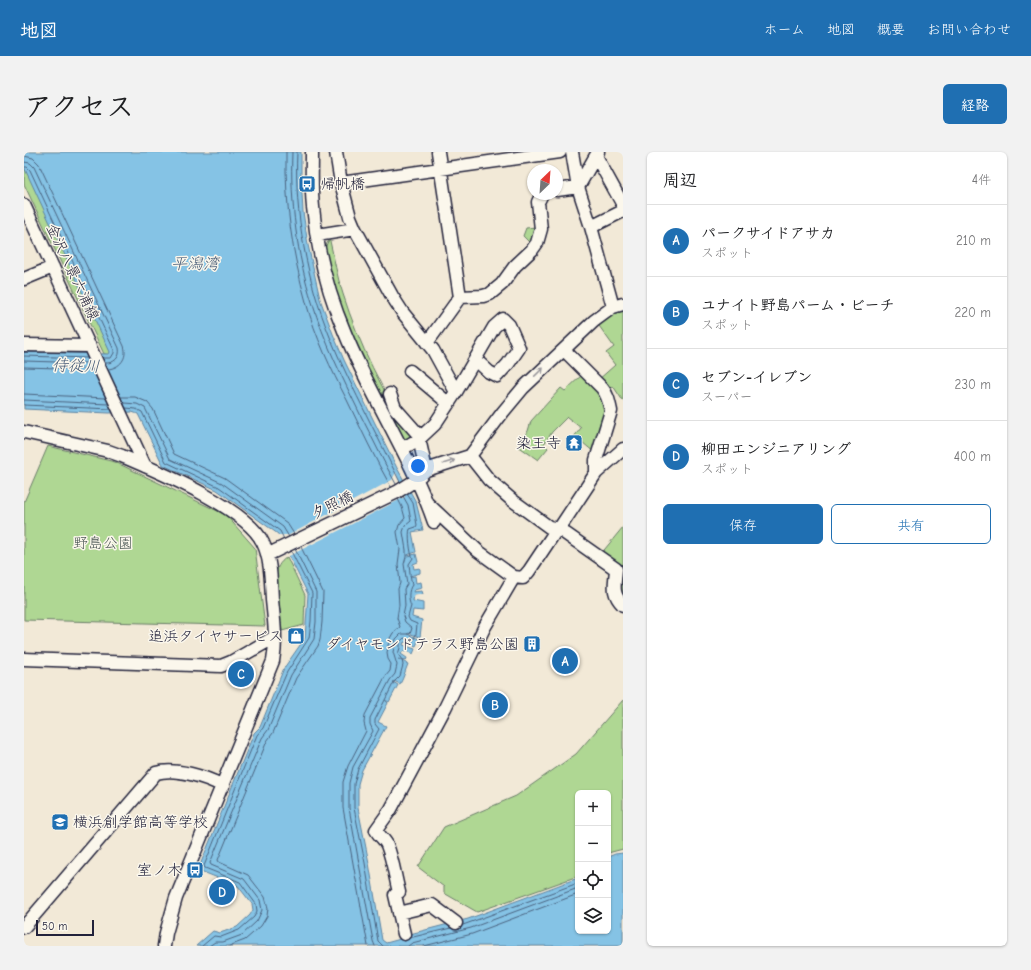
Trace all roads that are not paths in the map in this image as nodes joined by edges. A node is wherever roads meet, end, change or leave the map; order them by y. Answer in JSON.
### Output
{"nodes":[{"id":1,"x":312,"y":152,"type":"edge"},
{"id":2,"x":336,"y":152,"type":"edge"},
{"id":3,"x":438,"y":152,"type":"edge"},
{"id":4,"x":560,"y":152,"type":"edge"},
{"id":5,"x":572,"y":152,"type":"edge"},
{"id":6,"x":597,"y":154,"type":"edge"},
{"id":7,"x":507,"y":156,"type":"edge"},
{"id":8,"x":440,"y":169,"type":"junction"},
{"id":9,"x":341,"y":183,"type":"junction"},
{"id":10,"x":578,"y":187,"type":"junction"},
{"id":11,"x":563,"y":189,"type":"edge"},
{"id":12,"x":622,"y":198,"type":"edge"},
{"id":13,"x":539,"y":200,"type":"edge"},
{"id":14,"x":25,"y":208,"type":"edge"},
{"id":15,"x":623,"y":211,"type":"edge"},
{"id":16,"x":591,"y":227,"type":"junction"},
{"id":17,"x":355,"y":229,"type":"junction"},
{"id":18,"x":317,"y":235,"type":"junction"},
{"id":19,"x":53,"y":267,"type":"junction"},
{"id":20,"x":24,"y":279,"type":"edge"},
{"id":21,"x":460,"y":298,"type":"junction"},
{"id":22,"x":618,"y":306,"type":"edge"},
{"id":23,"x":427,"y":343,"type":"junction"},
{"id":24,"x":24,"y":345,"type":"edge"},
{"id":25,"x":91,"y":350,"type":"junction"},
{"id":26,"x":564,"y":350,"type":"junction"},
{"id":27,"x":476,"y":360,"type":"dead end"},
{"id":28,"x":410,"y":371,"type":"dead end"},
{"id":29,"x":456,"y":392,"type":"junction"},
{"id":30,"x":390,"y":394,"type":"dead end"},
{"id":31,"x":448,"y":403,"type":"junction"},
{"id":32,"x":24,"y":432,"type":"edge"},
{"id":33,"x":418,"y":438,"type":"junction"},
{"id":34,"x":402,"y":449,"type":"junction"},
{"id":35,"x":623,"y":449,"type":"edge"},
{"id":36,"x":470,"y":456,"type":"junction"},
{"id":37,"x":146,"y":466,"type":"junction"},
{"id":38,"x":426,"y":470,"type":"junction"},
{"id":39,"x":596,"y":473,"type":"junction"},
{"id":40,"x":416,"y":480,"type":"junction"},
{"id":41,"x":428,"y":504,"type":"junction"},
{"id":42,"x":434,"y":522,"type":"dead end"},
{"id":43,"x":558,"y":529,"type":"junction"},
{"id":44,"x":267,"y":556,"type":"junction"},
{"id":45,"x":514,"y":577,"type":"junction"},
{"id":46,"x":623,"y":605,"type":"edge"},
{"id":47,"x":275,"y":637,"type":"junction"},
{"id":48,"x":24,"y":658,"type":"edge"},
{"id":49,"x":223,"y":786,"type":"junction"},
{"id":50,"x":399,"y":913,"type":"junction"},
{"id":51,"x":456,"y":923,"type":"dead end"},
{"id":52,"x":24,"y":927,"type":"edge"},
{"id":53,"x":404,"y":934,"type":"dead end"},
{"id":54,"x":164,"y":946,"type":"edge"}],
"edges":[{"from":1,"to":18,"type":"street"},
{"from":2,"to":9,"type":"street"},
{"from":3,"to":8,"type":"street"},
{"from":4,"to":7,"type":"street"},
{"from":5,"to":10,"type":"street"},
{"from":6,"to":10,"type":"street"},
{"from":6,"to":12,"type":"street"},
{"from":7,"to":8,"type":"street"},
{"from":8,"to":9,"type":"street"},
{"from":8,"to":21,"type":"street"},
{"from":9,"to":17,"type":"street"},
{"from":10,"to":11,"type":"street"},
{"from":10,"to":16,"type":"street"},
{"from":13,"to":21,"type":"street"},
{"from":14,"to":19,"type":"street","name":"金沢八景六浦線"},
{"from":15,"to":16,"type":"street"},
{"from":16,"to":22,"type":"street"},
{"from":17,"to":18,"type":"street"},
{"from":17,"to":23,"type":"street"},
{"from":18,"to":34,"type":"street"},
{"from":19,"to":20,"type":"street"},
{"from":19,"to":25,"type":"street","name":"金沢八景六浦線"},
{"from":21,"to":23,"type":"street"},
{"from":22,"to":26,"type":"street"},
{"from":23,"to":29,"type":"street"},
{"from":24,"to":25,"type":"street"},
{"from":25,"to":37,"type":"street","name":"金沢八景六浦線"},
{"from":36,"to":26,"type":"street","one_way":true},
{"from":26,"to":39,"type":"street"},
{"from":27,"to":29,"type":"street"},
{"from":28,"to":31,"type":"street"},
{"from":29,"to":31,"type":"street"},
{"from":30,"to":33,"type":"street"},
{"from":31,"to":33,"type":"street"},
{"from":32,"to":37,"type":"street"},
{"from":33,"to":34,"type":"street"},
{"from":33,"to":38,"type":"street"},
{"from":34,"to":40,"type":"street"},
{"from":35,"to":39,"type":"street"},
{"from":38,"to":36,"type":"street","one_way":true},
{"from":36,"to":43,"type":"street"},
{"from":37,"to":44,"type":"street"},
{"from":38,"to":40,"type":"street","name":"夕照橋"},
{"from":39,"to":43,"type":"street"},
{"from":40,"to":41,"type":"street"},
{"from":40,"to":44,"type":"street","name":"夕照橋"},
{"from":41,"to":42,"type":"street"},
{"from":41,"to":45,"type":"street"},
{"from":43,"to":45,"type":"street"},
{"from":43,"to":46,"type":"street"},
{"from":44,"to":47,"type":"street"},
{"from":45,"to":50,"type":"street"},
{"from":47,"to":48,"type":"street"},
{"from":47,"to":49,"type":"street"},
{"from":49,"to":52,"type":"street"},
{"from":49,"to":54,"type":"street"},
{"from":50,"to":51,"type":"street"},
{"from":50,"to":53,"type":"street"}]}
